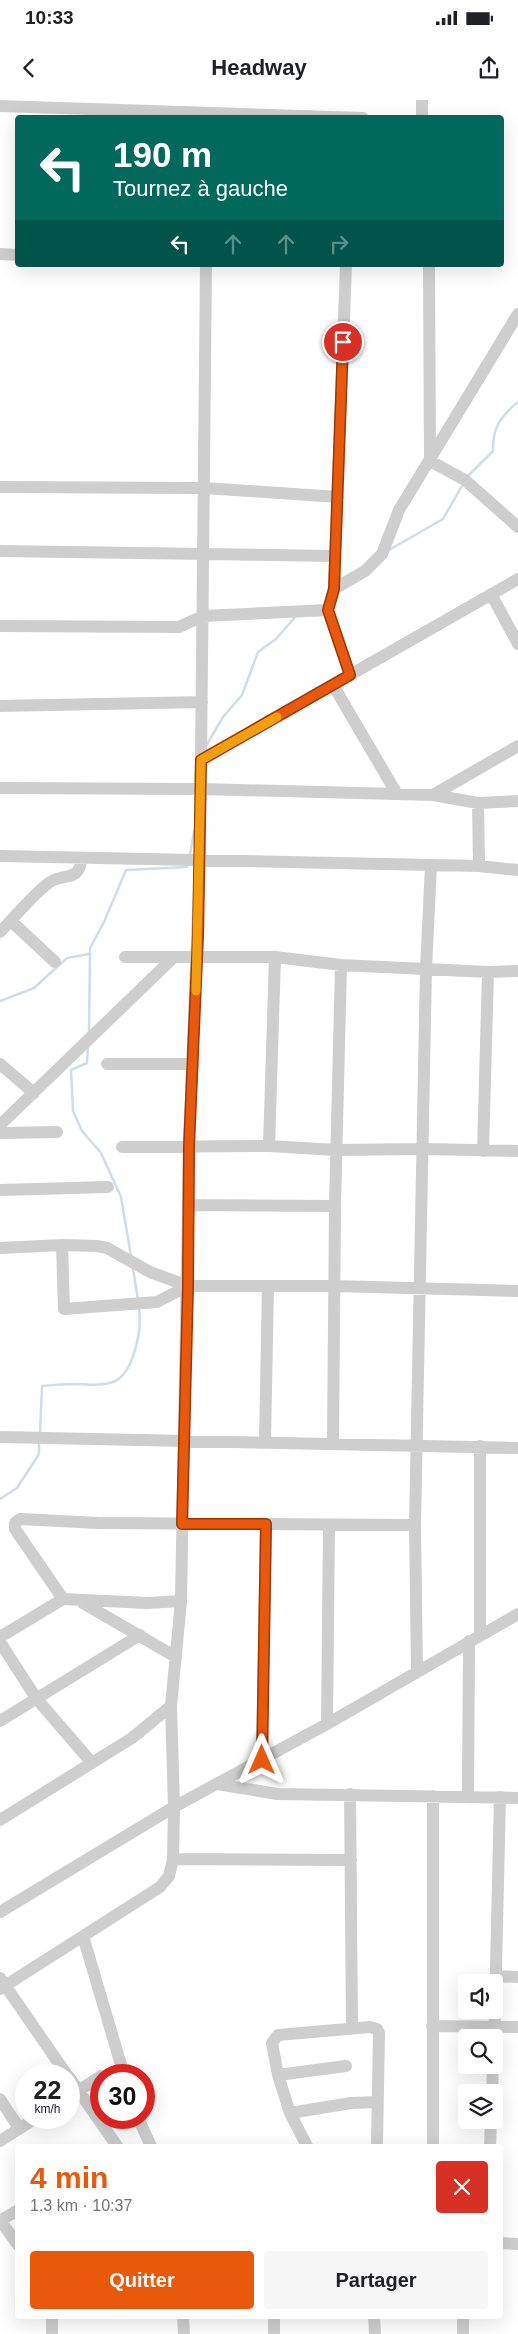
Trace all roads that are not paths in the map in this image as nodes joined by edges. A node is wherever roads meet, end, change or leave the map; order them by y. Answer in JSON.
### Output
{"nodes":[{"id":1,"x":208,"y":100,"type":"edge"},
{"id":2,"x":422,"y":100,"type":"edge"},
{"id":3,"x":0,"y":106,"type":"edge"},
{"id":4,"x":208,"y":115,"type":"edge"},
{"id":5,"x":422,"y":115,"type":"edge"},
{"id":6,"x":0,"y":254,"type":"edge"},
{"id":7,"x":15,"y":254,"type":"edge"},
{"id":8,"x":206,"y":267,"type":"edge"},
{"id":9,"x":346,"y":267,"type":"edge"},
{"id":10,"x":429,"y":267,"type":"edge"},
{"id":11,"x":518,"y":314,"type":"edge"},
{"id":12,"x":430,"y":461,"type":"junction"},
{"id":13,"x":0,"y":487,"type":"edge"},
{"id":14,"x":204,"y":488,"type":"junction"},
{"id":15,"x":338,"y":497,"type":"junction"},
{"id":16,"x":518,"y":527,"type":"edge"},
{"id":17,"x":0,"y":551,"type":"edge"},
{"id":18,"x":203,"y":554,"type":"junction"},
{"id":19,"x":335,"y":556,"type":"junction"},
{"id":20,"x":518,"y":579,"type":"edge"},
{"id":21,"x":334,"y":589,"type":"junction"},
{"id":22,"x":491,"y":594,"type":"junction"},
{"id":23,"x":328,"y":610,"type":"junction"},
{"id":24,"x":203,"y":616,"type":"junction"},
{"id":25,"x":0,"y":626,"type":"edge"},
{"id":26,"x":518,"y":644,"type":"edge"},
{"id":27,"x":350,"y":675,"type":"junction"},
{"id":28,"x":333,"y":685,"type":"junction"},
{"id":29,"x":202,"y":702,"type":"junction"},
{"id":30,"x":0,"y":706,"type":"edge"},
{"id":31,"x":518,"y":746,"type":"edge"},
{"id":32,"x":201,"y":760,"type":"junction"},
{"id":33,"x":0,"y":788,"type":"edge"},
{"id":34,"x":201,"y":789,"type":"junction"},
{"id":35,"x":397,"y":794,"type":"junction"},
{"id":36,"x":433,"y":795,"type":"junction"},
{"id":37,"x":518,"y":801,"type":"edge"},
{"id":38,"x":478,"y":803,"type":"junction"},
{"id":39,"x":0,"y":856,"type":"edge"},
{"id":40,"x":81,"y":858,"type":"junction"},
{"id":41,"x":200,"y":860,"type":"junction"},
{"id":42,"x":431,"y":865,"type":"junction"},
{"id":43,"x":479,"y":866,"type":"junction"},
{"id":44,"x":518,"y":870,"type":"edge"},
{"id":45,"x":11,"y":921,"type":"junction"},
{"id":46,"x":0,"y":932,"type":"edge"},
{"id":47,"x":197,"y":955,"type":"junction"},
{"id":48,"x":125,"y":957,"type":"dead end"},
{"id":49,"x":275,"y":957,"type":"junction"},
{"id":50,"x":173,"y":958,"type":"junction"},
{"id":51,"x":55,"y":962,"type":"dead end"},
{"id":52,"x":341,"y":966,"type":"junction"},
{"id":53,"x":426,"y":969,"type":"junction"},
{"id":54,"x":518,"y":971,"type":"edge"},
{"id":55,"x":488,"y":972,"type":"junction"},
{"id":56,"x":0,"y":1064,"type":"edge"},
{"id":57,"x":107,"y":1064,"type":"dead end"},
{"id":58,"x":193,"y":1064,"type":"junction"},
{"id":59,"x":34,"y":1093,"type":"junction"},
{"id":60,"x":0,"y":1125,"type":"edge"},
{"id":61,"x":0,"y":1132,"type":"edge"},
{"id":62,"x":58,"y":1132,"type":"dead end"},
{"id":63,"x":189,"y":1146,"type":"junction"},
{"id":64,"x":269,"y":1146,"type":"junction"},
{"id":65,"x":122,"y":1147,"type":"dead end"},
{"id":66,"x":422,"y":1149,"type":"junction"},
{"id":67,"x":336,"y":1150,"type":"junction"},
{"id":68,"x":518,"y":1151,"type":"edge"},
{"id":69,"x":483,"y":1152,"type":"junction"},
{"id":70,"x":108,"y":1188,"type":"dead end"},
{"id":71,"x":0,"y":1190,"type":"edge"},
{"id":72,"x":189,"y":1205,"type":"junction"},
{"id":73,"x":335,"y":1206,"type":"junction"},
{"id":74,"x":62,"y":1245,"type":"junction"},
{"id":75,"x":0,"y":1248,"type":"edge"},
{"id":76,"x":188,"y":1286,"type":"junction"},
{"id":77,"x":268,"y":1286,"type":"junction"},
{"id":78,"x":335,"y":1286,"type":"junction"},
{"id":79,"x":419,"y":1289,"type":"junction"},
{"id":80,"x":518,"y":1291,"type":"edge"},
{"id":81,"x":0,"y":1437,"type":"edge"},
{"id":82,"x":184,"y":1440,"type":"junction"},
{"id":83,"x":265,"y":1442,"type":"junction"},
{"id":84,"x":333,"y":1443,"type":"junction"},
{"id":85,"x":417,"y":1445,"type":"junction"},
{"id":86,"x":480,"y":1446,"type":"junction"},
{"id":87,"x":518,"y":1448,"type":"edge"},
{"id":88,"x":182,"y":1524,"type":"junction"},
{"id":89,"x":266,"y":1524,"type":"junction"},
{"id":90,"x":329,"y":1525,"type":"junction"},
{"id":91,"x":415,"y":1525,"type":"junction"},
{"id":92,"x":63,"y":1599,"type":"junction"},
{"id":93,"x":81,"y":1601,"type":"junction"},
{"id":94,"x":181,"y":1601,"type":"junction"},
{"id":95,"x":518,"y":1614,"type":"edge"},
{"id":96,"x":140,"y":1635,"type":"junction"},
{"id":97,"x":0,"y":1637,"type":"edge"},
{"id":98,"x":475,"y":1638,"type":"junction"},
{"id":99,"x":0,"y":1642,"type":"edge"},
{"id":100,"x":176,"y":1657,"type":"junction"},
{"id":101,"x":417,"y":1672,"type":"junction"},
{"id":102,"x":36,"y":1698,"type":"junction"},
{"id":103,"x":171,"y":1706,"type":"junction"},
{"id":104,"x":0,"y":1721,"type":"edge"},
{"id":105,"x":327,"y":1724,"type":"junction"},
{"id":106,"x":262,"y":1760,"type":"junction"},
{"id":107,"x":92,"y":1763,"type":"junction"},
{"id":108,"x":217,"y":1784,"type":"junction"},
{"id":109,"x":350,"y":1794,"type":"junction"},
{"id":110,"x":433,"y":1796,"type":"junction"},
{"id":111,"x":468,"y":1796,"type":"junction"},
{"id":112,"x":500,"y":1797,"type":"junction"},
{"id":113,"x":518,"y":1798,"type":"edge"},
{"id":114,"x":174,"y":1807,"type":"junction"},
{"id":115,"x":0,"y":1820,"type":"edge"},
{"id":116,"x":172,"y":1859,"type":"junction"},
{"id":117,"x":351,"y":1860,"type":"junction"},
{"id":118,"x":0,"y":1912,"type":"edge"},
{"id":119,"x":83,"y":1936,"type":"junction"},
{"id":120,"x":495,"y":1974,"type":"edge"},
{"id":121,"x":503,"y":1976,"type":"edge"},
{"id":122,"x":518,"y":1977,"type":"edge"},
{"id":123,"x":2,"y":1984,"type":"edge"},
{"id":124,"x":495,"y":2019,"type":"edge"},
{"id":125,"x":432,"y":2026,"type":"junction"},
{"id":126,"x":495,"y":2026,"type":"junction"},
{"id":127,"x":518,"y":2026,"type":"edge"},
{"id":128,"x":352,"y":2028,"type":"junction"},
{"id":129,"x":495,"y":2029,"type":"edge"},
{"id":130,"x":59,"y":2064,"type":"edge"},
{"id":131,"x":120,"y":2064,"type":"edge"},
{"id":132,"x":346,"y":2066,"type":"dead end"},
{"id":133,"x":278,"y":2075,"type":"junction"},
{"id":134,"x":0,"y":2100,"type":"edge"},
{"id":135,"x":80,"y":2102,"type":"edge"},
{"id":136,"x":377,"y":2102,"type":"junction"},
{"id":137,"x":290,"y":2113,"type":"junction"},
{"id":138,"x":15,"y":2122,"type":"edge"},
{"id":139,"x":18,"y":2129,"type":"edge"},
{"id":140,"x":143,"y":2129,"type":"edge"},
{"id":141,"x":491,"y":2129,"type":"edge"},
{"id":142,"x":0,"y":2141,"type":"edge"},
{"id":143,"x":113,"y":2144,"type":"edge"},
{"id":144,"x":150,"y":2144,"type":"edge"},
{"id":145,"x":306,"y":2144,"type":"edge"},
{"id":146,"x":377,"y":2144,"type":"edge"},
{"id":147,"x":433,"y":2144,"type":"edge"},
{"id":148,"x":490,"y":2144,"type":"edge"},
{"id":149,"x":15,"y":2212,"type":"edge"},
{"id":150,"x":0,"y":2221,"type":"edge"},
{"id":151,"x":15,"y":2241,"type":"edge"},
{"id":152,"x":503,"y":2244,"type":"edge"},
{"id":153,"x":518,"y":2244,"type":"edge"},
{"id":154,"x":52,"y":2319,"type":"edge"},
{"id":155,"x":183,"y":2319,"type":"edge"},
{"id":156,"x":274,"y":2319,"type":"edge"},
{"id":157,"x":374,"y":2319,"type":"edge"},
{"id":158,"x":463,"y":2319,"type":"edge"},
{"id":159,"x":52,"y":2334,"type":"edge"},
{"id":160,"x":184,"y":2334,"type":"edge"},
{"id":161,"x":274,"y":2334,"type":"edge"},
{"id":162,"x":375,"y":2334,"type":"edge"},
{"id":163,"x":463,"y":2334,"type":"edge"}],
"edges":[{"from":1,"to":4,"type":"street"},
{"from":2,"to":5,"type":"street"},
{"from":3,"to":4,"type":"street"},
{"from":6,"to":7,"type":"street"},
{"from":8,"to":14,"type":"street"},
{"from":9,"to":15,"type":"street"},
{"from":10,"to":12,"type":"street"},
{"from":11,"to":12,"type":"street"},
{"from":12,"to":16,"type":"street"},
{"from":12,"to":21,"type":"street"},
{"from":13,"to":14,"type":"street"},
{"from":14,"to":15,"type":"street"},
{"from":14,"to":18,"type":"street"},
{"from":15,"to":19,"type":"street"},
{"from":17,"to":18,"type":"street"},
{"from":18,"to":19,"type":"street"},
{"from":18,"to":24,"type":"street"},
{"from":19,"to":21,"type":"street"},
{"from":20,"to":22,"type":"street"},
{"from":21,"to":23,"type":"street"},
{"from":22,"to":26,"type":"street"},
{"from":22,"to":27,"type":"street"},
{"from":23,"to":24,"type":"street"},
{"from":23,"to":27,"type":"street"},
{"from":24,"to":25,"type":"street"},
{"from":24,"to":29,"type":"street"},
{"from":27,"to":28,"type":"street"},
{"from":28,"to":32,"type":"street"},
{"from":28,"to":35,"type":"street"},
{"from":29,"to":30,"type":"street"},
{"from":29,"to":32,"type":"street"},
{"from":31,"to":36,"type":"street"},
{"from":32,"to":34,"type":"street"},
{"from":33,"to":34,"type":"street"},
{"from":34,"to":35,"type":"street"},
{"from":34,"to":41,"type":"street"},
{"from":35,"to":36,"type":"street"},
{"from":36,"to":38,"type":"street"},
{"from":37,"to":38,"type":"street"},
{"from":38,"to":43,"type":"street"},
{"from":39,"to":40,"type":"street"},
{"from":40,"to":41,"type":"street"},
{"from":40,"to":45,"type":"street"},
{"from":41,"to":42,"type":"street"},
{"from":41,"to":47,"type":"street"},
{"from":42,"to":43,"type":"street"},
{"from":42,"to":53,"type":"street"},
{"from":43,"to":44,"type":"street"},
{"from":45,"to":46,"type":"street"},
{"from":45,"to":51,"type":"street"},
{"from":47,"to":49,"type":"street"},
{"from":47,"to":50,"type":"street"},
{"from":47,"to":58,"type":"street"},
{"from":48,"to":50,"type":"street"},
{"from":49,"to":52,"type":"street"},
{"from":49,"to":64,"type":"street"},
{"from":50,"to":59,"type":"street"},
{"from":52,"to":53,"type":"street"},
{"from":52,"to":67,"type":"street"},
{"from":53,"to":55,"type":"street"},
{"from":53,"to":66,"type":"street"},
{"from":54,"to":55,"type":"street"},
{"from":55,"to":69,"type":"street"},
{"from":56,"to":59,"type":"street"},
{"from":57,"to":58,"type":"street"},
{"from":58,"to":63,"type":"street"},
{"from":59,"to":60,"type":"street"},
{"from":61,"to":62,"type":"street"},
{"from":63,"to":64,"type":"street"},
{"from":63,"to":65,"type":"street"},
{"from":63,"to":72,"type":"street"},
{"from":64,"to":67,"type":"street"},
{"from":66,"to":67,"type":"street"},
{"from":66,"to":69,"type":"street"},
{"from":66,"to":79,"type":"street"},
{"from":67,"to":73,"type":"street"},
{"from":68,"to":69,"type":"street"},
{"from":70,"to":71,"type":"street"},
{"from":72,"to":73,"type":"street"},
{"from":72,"to":76,"type":"street"},
{"from":73,"to":78,"type":"street"},
{"from":74,"to":75,"type":"street"},
{"from":74,"to":76,"type":"street"},
{"from":74,"to":76,"type":"street"},
{"from":76,"to":77,"type":"street"},
{"from":76,"to":82,"type":"street"},
{"from":77,"to":78,"type":"street"},
{"from":77,"to":83,"type":"street"},
{"from":78,"to":79,"type":"street"},
{"from":78,"to":84,"type":"street"},
{"from":79,"to":80,"type":"street"},
{"from":79,"to":85,"type":"street"},
{"from":81,"to":82,"type":"street"},
{"from":82,"to":83,"type":"street"},
{"from":82,"to":88,"type":"street"},
{"from":83,"to":84,"type":"street"},
{"from":84,"to":85,"type":"street"},
{"from":85,"to":86,"type":"street"},
{"from":85,"to":91,"type":"street"},
{"from":86,"to":87,"type":"street"},
{"from":86,"to":98,"type":"street"},
{"from":88,"to":89,"type":"street"},
{"from":88,"to":92,"type":"street"},
{"from":88,"to":94,"type":"street"},
{"from":89,"to":90,"type":"street"},
{"from":89,"to":106,"type":"street"},
{"from":90,"to":91,"type":"street"},
{"from":90,"to":105,"type":"street"},
{"from":91,"to":101,"type":"street"},
{"from":92,"to":93,"type":"street"},
{"from":92,"to":97,"type":"street"},
{"from":93,"to":94,"type":"street"},
{"from":93,"to":96,"type":"street"},
{"from":94,"to":100,"type":"street"},
{"from":95,"to":98,"type":"street"},
{"from":96,"to":100,"type":"street"},
{"from":96,"to":102,"type":"street"},
{"from":98,"to":101,"type":"street"},
{"from":98,"to":111,"type":"street"},
{"from":99,"to":102,"type":"street"},
{"from":100,"to":103,"type":"street"},
{"from":101,"to":105,"type":"street"},
{"from":102,"to":104,"type":"street"},
{"from":102,"to":107,"type":"street"},
{"from":103,"to":107,"type":"street"},
{"from":103,"to":114,"type":"street"},
{"from":105,"to":106,"type":"street"},
{"from":106,"to":108,"type":"street"},
{"from":107,"to":115,"type":"street"},
{"from":108,"to":109,"type":"street"},
{"from":108,"to":114,"type":"street"},
{"from":109,"to":110,"type":"street"},
{"from":109,"to":117,"type":"street"},
{"from":110,"to":111,"type":"street"},
{"from":110,"to":125,"type":"street"},
{"from":111,"to":112,"type":"street"},
{"from":112,"to":113,"type":"street"},
{"from":112,"to":120,"type":"street"},
{"from":114,"to":116,"type":"street"},
{"from":114,"to":118,"type":"street"},
{"from":116,"to":117,"type":"street"},
{"from":116,"to":119,"type":"street"},
{"from":117,"to":128,"type":"street"},
{"from":119,"to":123,"type":"street"},
{"from":119,"to":131,"type":"street"},
{"from":121,"to":122,"type":"street"},
{"from":123,"to":130,"type":"street"},
{"from":124,"to":126,"type":"street"},
{"from":125,"to":126,"type":"street"},
{"from":125,"to":147,"type":"street"},
{"from":126,"to":127,"type":"street"},
{"from":126,"to":129,"type":"street"},
{"from":128,"to":133,"type":"street"},
{"from":128,"to":136,"type":"street"},
{"from":132,"to":133,"type":"street"},
{"from":133,"to":137,"type":"street"},
{"from":134,"to":138,"type":"street"},
{"from":135,"to":143,"type":"street"},
{"from":136,"to":137,"type":"street"},
{"from":136,"to":146,"type":"street"},
{"from":137,"to":145,"type":"street"},
{"from":139,"to":142,"type":"street"},
{"from":140,"to":144,"type":"street"},
{"from":141,"to":148,"type":"street"},
{"from":149,"to":150,"type":"street"},
{"from":150,"to":151,"type":"street"},
{"from":152,"to":153,"type":"street"},
{"from":154,"to":159,"type":"street"},
{"from":155,"to":160,"type":"street"},
{"from":156,"to":161,"type":"street"},
{"from":157,"to":162,"type":"street"},
{"from":158,"to":163,"type":"street"}]}
